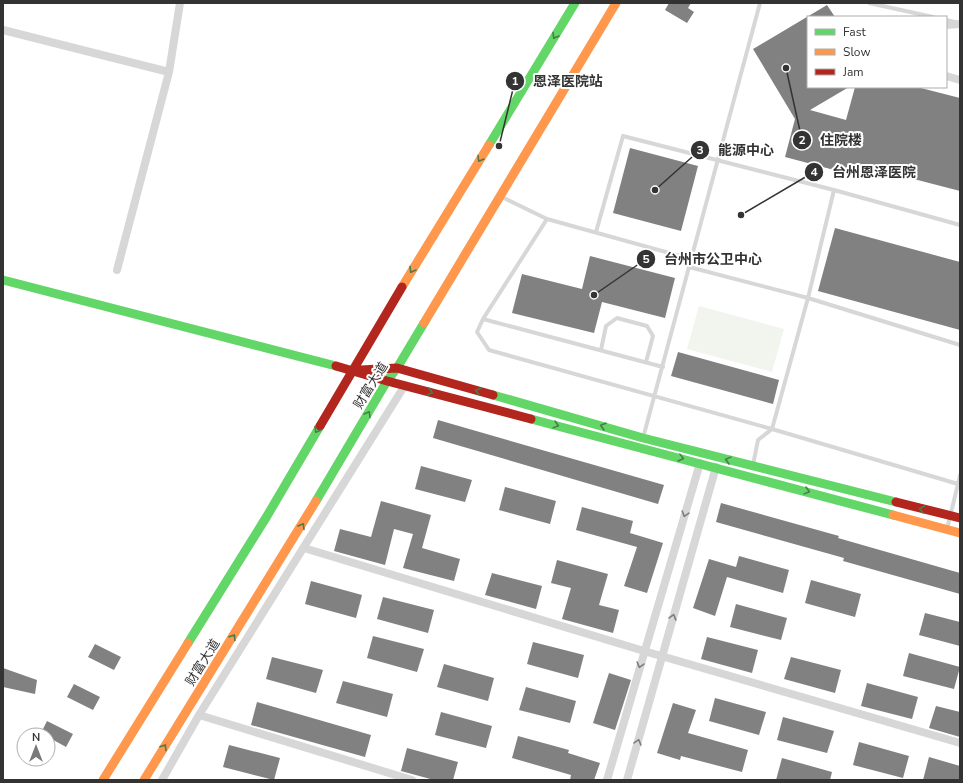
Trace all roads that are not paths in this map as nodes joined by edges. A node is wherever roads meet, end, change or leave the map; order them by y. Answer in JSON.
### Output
{"nodes":[{"id":1,"x":180,"y":3,"type":"edge"},
{"id":2,"x":575,"y":3,"type":"edge"},
{"id":3,"x":616,"y":3,"type":"edge"},
{"id":4,"x":760,"y":3,"type":"edge"},
{"id":5,"x":869,"y":3,"type":"edge"},
{"id":6,"x":928,"y":16,"type":"edge"},
{"id":7,"x":947,"y":20,"type":"edge"},
{"id":8,"x":960,"y":23,"type":"edge"},
{"id":9,"x":947,"y":25,"type":"edge"},
{"id":10,"x":3,"y":30,"type":"edge"},
{"id":11,"x":169,"y":72,"type":"junction"},
{"id":12,"x":947,"y":76,"type":"edge"},
{"id":13,"x":960,"y":80,"type":"edge"},
{"id":14,"x":718,"y":160,"type":"junction"},
{"id":15,"x":834,"y":190,"type":"junction"},
{"id":16,"x":500,"y":196,"type":"junction"},
{"id":17,"x":547,"y":219,"type":"junction"},
{"id":18,"x":960,"y":225,"type":"edge"},
{"id":19,"x":596,"y":232,"type":"junction"},
{"id":20,"x":692,"y":259,"type":"junction"},
{"id":21,"x":689,"y":267,"type":"junction"},
{"id":22,"x":117,"y":270,"type":"dead end"},
{"id":23,"x":3,"y":280,"type":"edge"},
{"id":24,"x":808,"y":298,"type":"junction"},
{"id":25,"x":483,"y":319,"type":"junction"},
{"id":26,"x":960,"y":345,"type":"edge"},
{"id":27,"x":601,"y":350,"type":"junction"},
{"id":28,"x":646,"y":362,"type":"junction"},
{"id":29,"x":663,"y":367,"type":"junction"},
{"id":30,"x":397,"y":368,"type":"junction"},
{"id":31,"x":352,"y":370,"type":"junction"},
{"id":32,"x":387,"y":381,"type":"junction"},
{"id":33,"x":405,"y":385,"type":"junction"},
{"id":34,"x":655,"y":396,"type":"junction"},
{"id":35,"x":772,"y":429,"type":"junction"},
{"id":36,"x":643,"y":438,"type":"junction"},
{"id":37,"x":640,"y":447,"type":"junction"},
{"id":38,"x":700,"y":463,"type":"junction"},
{"id":39,"x":753,"y":466,"type":"junction"},
{"id":40,"x":716,"y":467,"type":"junction"},
{"id":41,"x":751,"y":476,"type":"junction"},
{"id":42,"x":960,"y":476,"type":"edge"},
{"id":43,"x":958,"y":484,"type":"junction"},
{"id":44,"x":950,"y":516,"type":"junction"},
{"id":45,"x":960,"y":518,"type":"edge"},
{"id":46,"x":947,"y":530,"type":"junction"},
{"id":47,"x":960,"y":533,"type":"edge"},
{"id":48,"x":304,"y":548,"type":"junction"},
{"id":49,"x":644,"y":651,"type":"junction"},
{"id":50,"x":662,"y":656,"type":"junction"},
{"id":51,"x":199,"y":715,"type":"junction"},
{"id":52,"x":960,"y":742,"type":"edge"},
{"id":53,"x":103,"y":780,"type":"edge"},
{"id":54,"x":144,"y":780,"type":"edge"},
{"id":55,"x":162,"y":780,"type":"edge"},
{"id":56,"x":412,"y":780,"type":"edge"},
{"id":57,"x":607,"y":780,"type":"edge"},
{"id":58,"x":627,"y":780,"type":"edge"}],
"edges":[{"from":1,"to":11,"type":"street"},
{"from":2,"to":31,"type":"main road","name":"财富大道","one_way":true},
{"from":3,"to":16,"type":"main road","name":"财富大道"},
{"from":4,"to":14,"type":"lane"},
{"from":5,"to":6,"type":"lane"},
{"from":7,"to":8,"type":"lane"},
{"from":8,"to":9,"type":"street"},
{"from":10,"to":11,"type":"street"},
{"from":11,"to":22,"type":"street"},
{"from":12,"to":13,"type":"street"},
{"from":14,"to":15,"type":"lane"},
{"from":14,"to":19,"type":"lane"},
{"from":14,"to":20,"type":"lane"},
{"from":15,"to":18,"type":"lane"},
{"from":15,"to":24,"type":"lane"},
{"from":16,"to":17,"type":"lane"},
{"from":16,"to":30,"type":"main road","name":"财富大道"},
{"from":17,"to":19,"type":"lane"},
{"from":17,"to":25,"type":"lane"},
{"from":19,"to":20,"type":"lane"},
{"from":20,"to":21,"type":"lane"},
{"from":21,"to":24,"type":"lane"},
{"from":21,"to":29,"type":"lane"},
{"from":23,"to":31,"type":"main road"},
{"from":24,"to":26,"type":"lane"},
{"from":24,"to":35,"type":"lane"},
{"from":25,"to":27,"type":"lane"},
{"from":25,"to":34,"type":"lane"},
{"from":27,"to":28,"type":"lane"},
{"from":27,"to":28,"type":"lane"},
{"from":28,"to":29,"type":"lane"},
{"from":29,"to":34,"type":"lane"},
{"from":30,"to":31,"type":"main road"},
{"from":30,"to":32,"type":"main road","name":"财富大道"},
{"from":36,"to":30,"type":"main road","one_way":true},
{"from":31,"to":32,"type":"main road"},
{"from":31,"to":53,"type":"main road","name":"财富大道","one_way":true},
{"from":32,"to":33,"type":"main road"},
{"from":54,"to":32,"type":"main road","name":"财富大道","one_way":true},
{"from":33,"to":37,"type":"main road","one_way":true},
{"from":33,"to":48,"type":"street"},
{"from":34,"to":35,"type":"lane"},
{"from":34,"to":36,"type":"lane"},
{"from":35,"to":39,"type":"lane"},
{"from":35,"to":43,"type":"lane"},
{"from":36,"to":37,"type":"lane"},
{"from":39,"to":36,"type":"main road","one_way":true},
{"from":37,"to":38,"type":"main road","one_way":true},
{"from":38,"to":40,"type":"main road"},
{"from":38,"to":49,"type":"street","one_way":true},
{"from":39,"to":41,"type":"lane"},
{"from":44,"to":39,"type":"main road","one_way":true},
{"from":40,"to":41,"type":"main road"},
{"from":50,"to":40,"type":"street","one_way":true},
{"from":41,"to":46,"type":"main road","one_way":true},
{"from":42,"to":43,"type":"lane"},
{"from":43,"to":44,"type":"lane"},
{"from":44,"to":45,"type":"main road"},
{"from":44,"to":46,"type":"lane"},
{"from":46,"to":47,"type":"main road"},
{"from":48,"to":49,"type":"street"},
{"from":48,"to":51,"type":"street"},
{"from":49,"to":50,"type":"street"},
{"from":49,"to":57,"type":"street","one_way":true},
{"from":50,"to":52,"type":"street"},
{"from":58,"to":50,"type":"street","one_way":true},
{"from":51,"to":55,"type":"street"},
{"from":51,"to":56,"type":"street"}]}
